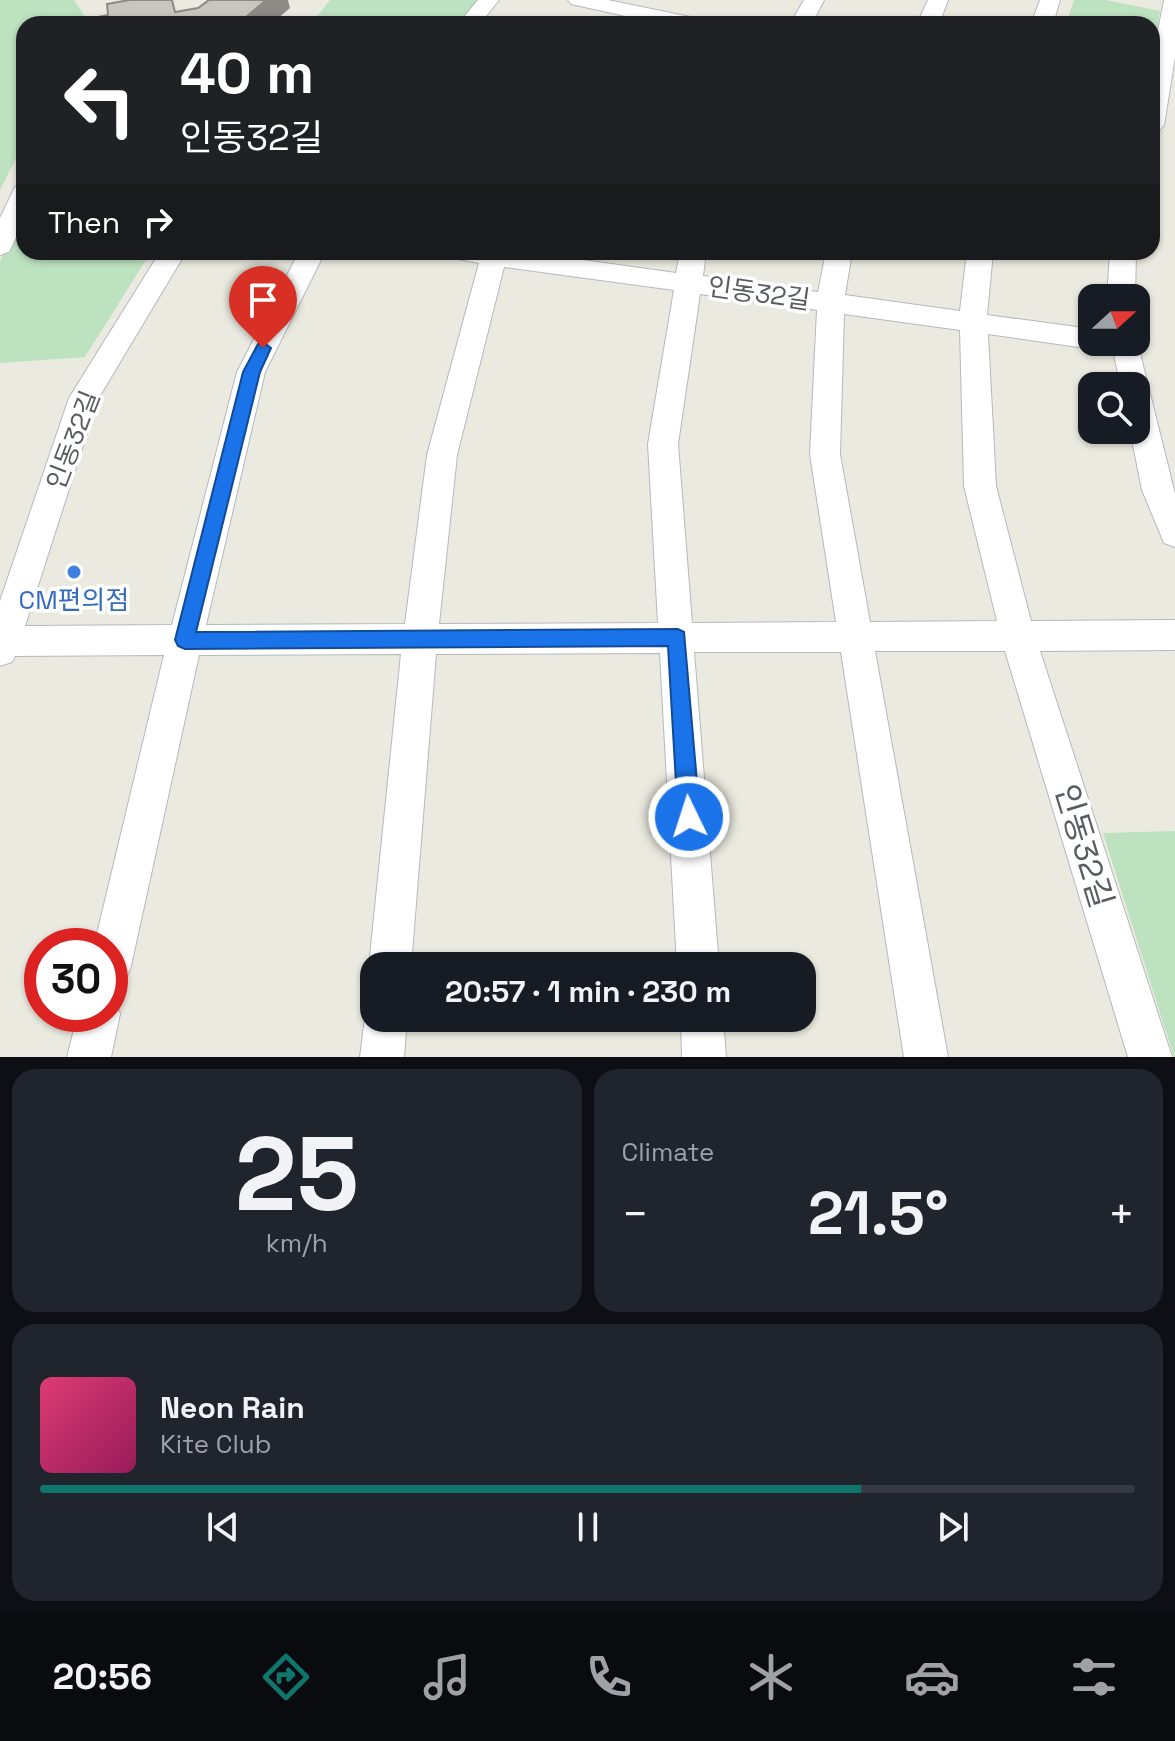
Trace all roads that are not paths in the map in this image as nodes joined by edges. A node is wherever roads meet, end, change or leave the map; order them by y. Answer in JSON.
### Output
{"nodes":[{"id":1,"x":489,"y":0,"type":"edge"},
{"id":2,"x":578,"y":0,"type":"edge"},
{"id":3,"x":1174,"y":0,"type":"edge"},
{"id":4,"x":642,"y":12,"type":"edge"},
{"id":5,"x":476,"y":16,"type":"edge"},
{"id":6,"x":1160,"y":108,"type":"edge"},
{"id":7,"x":16,"y":211,"type":"edge"},
{"id":8,"x":0,"y":246,"type":"edge"},
{"id":9,"x":168,"y":260,"type":"edge"},
{"id":10,"x":308,"y":260,"type":"edge"},
{"id":11,"x":483,"y":260,"type":"edge"},
{"id":12,"x":580,"y":260,"type":"edge"},
{"id":13,"x":838,"y":260,"type":"edge"},
{"id":14,"x":979,"y":260,"type":"edge"},
{"id":15,"x":1123,"y":260,"type":"edge"},
{"id":16,"x":689,"y":268,"type":"edge"},
{"id":17,"x":1122,"y":284,"type":"edge"},
{"id":18,"x":831,"y":303,"type":"junction"},
{"id":19,"x":974,"y":323,"type":"junction"},
{"id":20,"x":1078,"y":337,"type":"edge"},
{"id":21,"x":1148,"y":444,"type":"edge"},
{"id":22,"x":1175,"y":534,"type":"edge"},
{"id":23,"x":1175,"y":635,"type":"edge"},
{"id":24,"x":1018,"y":636,"type":"junction"},
{"id":25,"x":855,"y":637,"type":"junction"},
{"id":26,"x":678,"y":638,"type":"junction"},
{"id":27,"x":420,"y":639,"type":"junction"},
{"id":28,"x":185,"y":640,"type":"junction"},
{"id":29,"x":1,"y":644,"type":"edge"},
{"id":30,"x":119,"y":928,"type":"edge"},
{"id":31,"x":391,"y":952,"type":"edge"},
{"id":32,"x":697,"y":952,"type":"edge"},
{"id":33,"x":95,"y":1032,"type":"edge"},
{"id":34,"x":385,"y":1032,"type":"edge"},
{"id":35,"x":703,"y":1032,"type":"edge"},
{"id":36,"x":89,"y":1057,"type":"edge"},
{"id":37,"x":382,"y":1057,"type":"edge"},
{"id":38,"x":704,"y":1057,"type":"edge"},
{"id":39,"x":926,"y":1057,"type":"edge"},
{"id":40,"x":1150,"y":1057,"type":"edge"}],
"edges":[{"from":1,"to":5,"type":"street"},
{"from":2,"to":4,"type":"street"},
{"from":3,"to":6,"type":"street"},
{"from":7,"to":8,"type":"street"},
{"from":9,"to":29,"type":"street","name":"인동32길"},
{"from":10,"to":28,"type":"street"},
{"from":11,"to":27,"type":"street","name":"인동32길"},
{"from":12,"to":16,"type":"street","name":"인동32길"},
{"from":13,"to":18,"type":"street","name":"인동32길"},
{"from":14,"to":19,"type":"street","name":"인동32길"},
{"from":15,"to":17,"type":"street"},
{"from":16,"to":18,"type":"street","name":"인동32길"},
{"from":16,"to":26,"type":"street","name":"인동32길"},
{"from":18,"to":19,"type":"street","name":"인동32길"},
{"from":18,"to":25,"type":"street","name":"인동32길"},
{"from":19,"to":20,"type":"street","name":"인동32길"},
{"from":19,"to":24,"type":"street","name":"인동32길"},
{"from":21,"to":22,"type":"street"},
{"from":23,"to":24,"type":"street","name":"인동32길"},
{"from":24,"to":25,"type":"street","name":"인동32길"},
{"from":24,"to":40,"type":"street","name":"인동32길"},
{"from":25,"to":26,"type":"street","name":"인동32길"},
{"from":25,"to":39,"type":"street","name":"인동32길"},
{"from":26,"to":27,"type":"street","name":"인동32길"},
{"from":26,"to":32,"type":"street","name":"인동32길"},
{"from":27,"to":28,"type":"street","name":"인동32길"},
{"from":27,"to":31,"type":"street","name":"인동32길"},
{"from":28,"to":29,"type":"street","name":"인동32길"},
{"from":28,"to":30,"type":"street"},
{"from":33,"to":36,"type":"street"},
{"from":34,"to":37,"type":"street"},
{"from":35,"to":38,"type":"street"}]}
